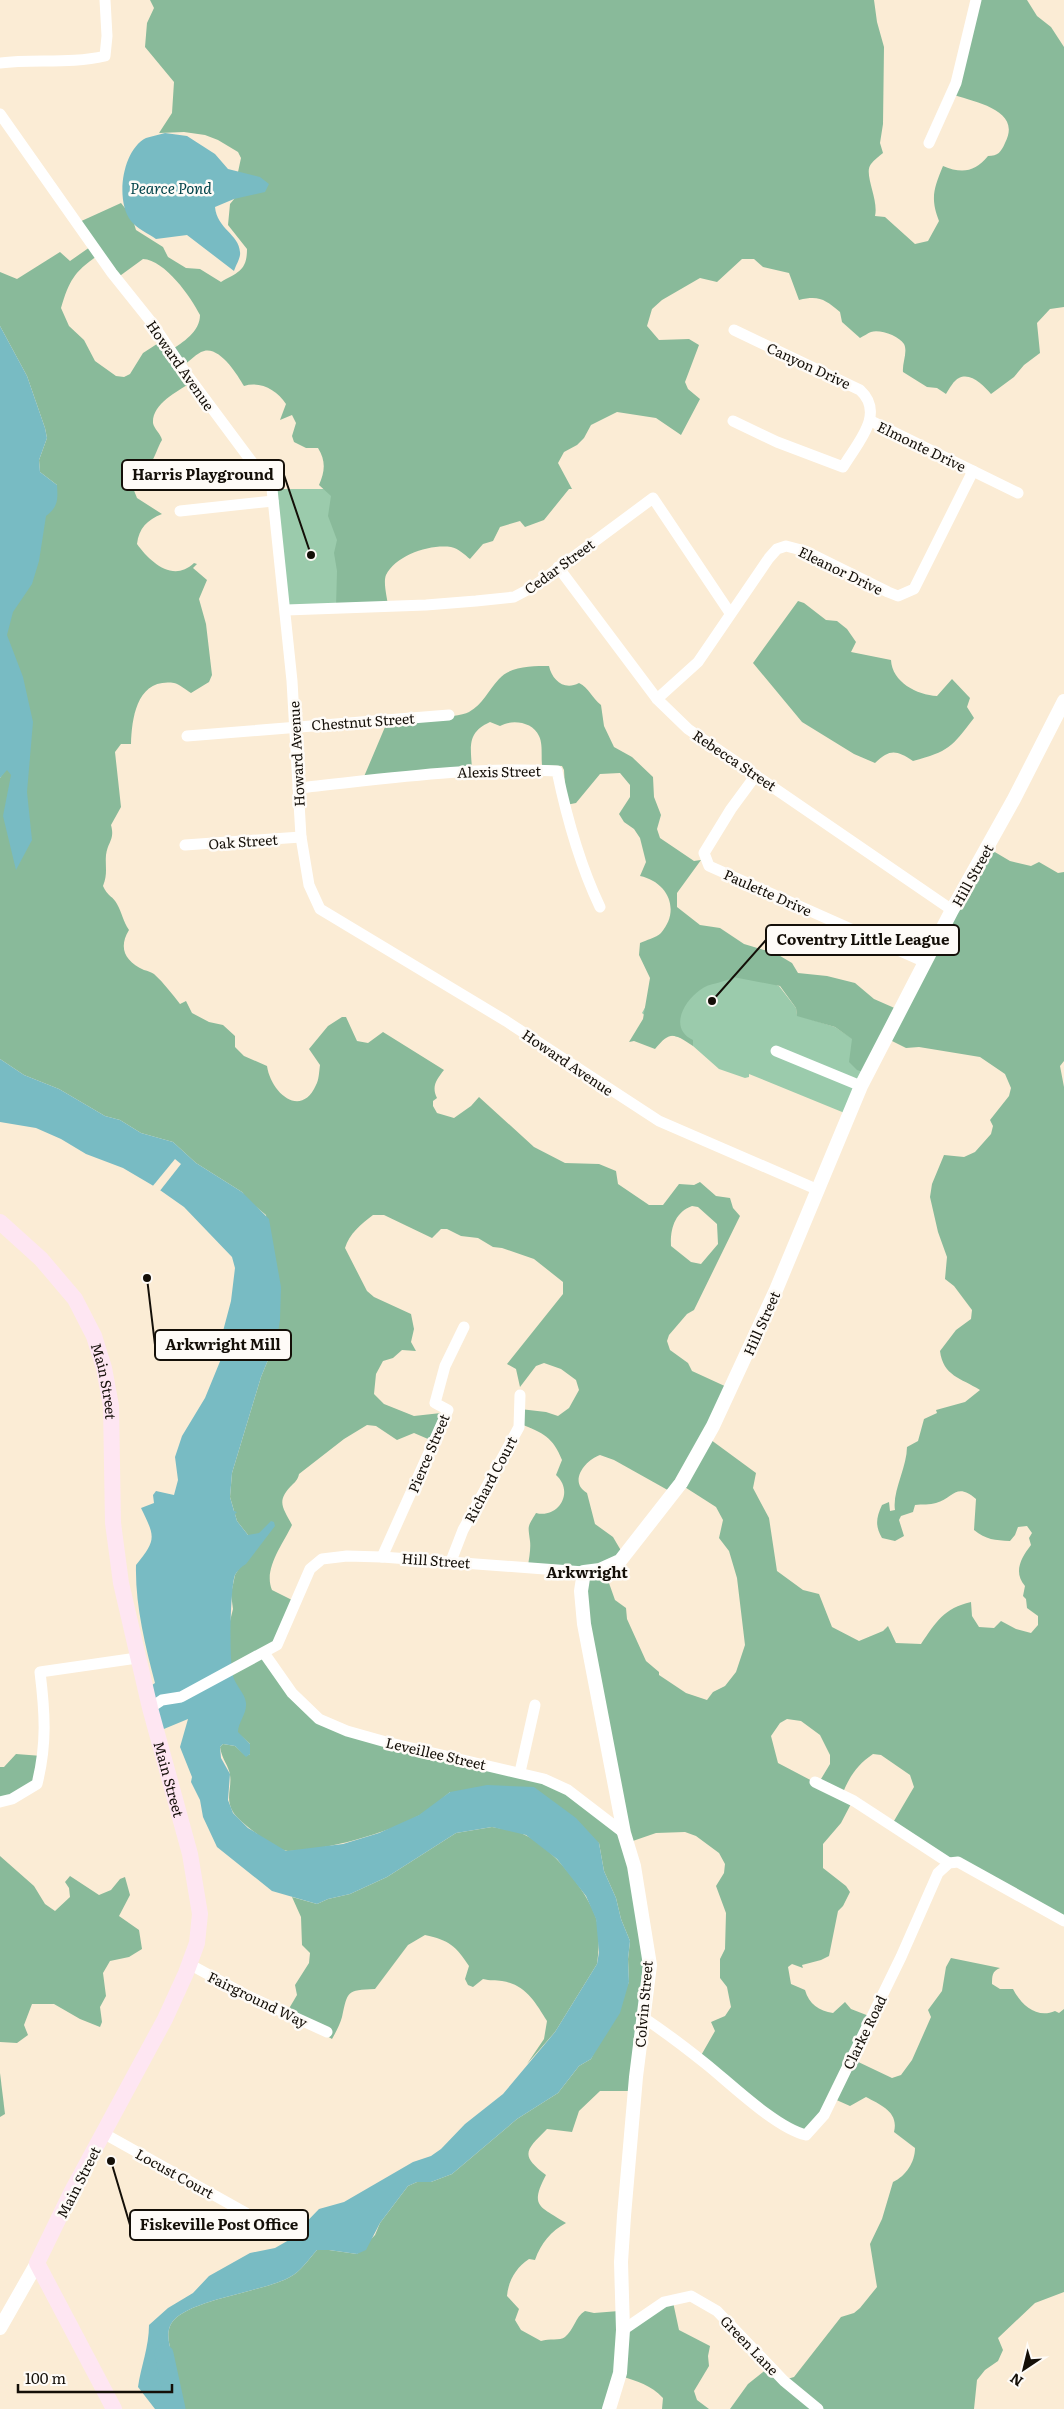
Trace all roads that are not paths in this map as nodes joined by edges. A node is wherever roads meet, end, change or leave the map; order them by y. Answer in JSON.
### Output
{"nodes":[{"id":1,"x":105,"y":0,"type":"edge"},
{"id":2,"x":976,"y":0,"type":"edge"},
{"id":3,"x":0,"y":63,"type":"edge"},
{"id":4,"x":0,"y":114,"type":"edge"},
{"id":5,"x":929,"y":142,"type":"dead end"},
{"id":6,"x":734,"y":330,"type":"dead end"},
{"id":7,"x":733,"y":420,"type":"dead end"},
{"id":8,"x":871,"y":421,"type":"junction"},
{"id":9,"x":973,"y":470,"type":"junction"},
{"id":10,"x":1018,"y":493,"type":"dead end"},
{"id":11,"x":273,"y":501,"type":"junction"},
{"id":12,"x":180,"y":511,"type":"dead end"},
{"id":13,"x":558,"y":568,"type":"junction"},
{"id":14,"x":286,"y":610,"type":"junction"},
{"id":15,"x":730,"y":613,"type":"junction"},
{"id":16,"x":657,"y":699,"type":"junction"},
{"id":17,"x":1064,"y":700,"type":"edge"},
{"id":18,"x":449,"y":715,"type":"dead end"},
{"id":19,"x":294,"y":726,"type":"junction"},
{"id":20,"x":187,"y":736,"type":"dead end"},
{"id":21,"x":756,"y":775,"type":"junction"},
{"id":22,"x":298,"y":788,"type":"junction"},
{"id":23,"x":301,"y":837,"type":"junction"},
{"id":24,"x":184,"y":845,"type":"dead end"},
{"id":25,"x":600,"y":907,"type":"dead end"},
{"id":26,"x":952,"y":910,"type":"junction"},
{"id":27,"x":925,"y":962,"type":"junction"},
{"id":28,"x":776,"y":1051,"type":"dead end"},
{"id":29,"x":861,"y":1086,"type":"junction"},
{"id":30,"x":816,"y":1189,"type":"junction"},
{"id":31,"x":0,"y":1222,"type":"edge"},
{"id":32,"x":464,"y":1327,"type":"dead end"},
{"id":33,"x":520,"y":1395,"type":"dead end"},
{"id":34,"x":382,"y":1557,"type":"junction"},
{"id":35,"x":451,"y":1561,"type":"junction"},
{"id":36,"x":584,"y":1572,"type":"junction"},
{"id":37,"x":264,"y":1653,"type":"junction"},
{"id":38,"x":137,"y":1658,"type":"junction"},
{"id":39,"x":535,"y":1705,"type":"dead end"},
{"id":40,"x":150,"y":1708,"type":"junction"},
{"id":41,"x":520,"y":1772,"type":"junction"},
{"id":42,"x":816,"y":1782,"type":"dead end"},
{"id":43,"x":0,"y":1802,"type":"edge"},
{"id":44,"x":624,"y":1832,"type":"junction"},
{"id":45,"x":949,"y":1863,"type":"junction"},
{"id":46,"x":1064,"y":1921,"type":"edge"},
{"id":47,"x":189,"y":1964,"type":"junction"},
{"id":48,"x":644,"y":2018,"type":"junction"},
{"id":49,"x":327,"y":2032,"type":"dead end"},
{"id":50,"x":103,"y":2133,"type":"junction"},
{"id":51,"x":246,"y":2213,"type":"dead end"},
{"id":52,"x":37,"y":2263,"type":"junction"},
{"id":53,"x":0,"y":2328,"type":"edge"},
{"id":54,"x":623,"y":2330,"type":"junction"},
{"id":55,"x":114,"y":2409,"type":"edge"},
{"id":56,"x":608,"y":2409,"type":"edge"},
{"id":57,"x":818,"y":2409,"type":"edge"}],
"edges":[{"from":1,"to":3,"type":"street"},
{"from":2,"to":5,"type":"street"},
{"from":4,"to":11,"type":"street","name":"Howard Avenue"},
{"from":6,"to":8,"type":"street","name":"Canyon Drive"},
{"from":7,"to":8,"type":"street"},
{"from":8,"to":9,"type":"street","name":"Elmonte Drive"},
{"from":9,"to":10,"type":"street"},
{"from":9,"to":15,"type":"street","name":"Eleanor Drive"},
{"from":11,"to":12,"type":"street"},
{"from":11,"to":14,"type":"street","name":"Howard Avenue"},
{"from":13,"to":14,"type":"street","name":"Cedar Street"},
{"from":13,"to":15,"type":"street","name":"Cedar Street"},
{"from":13,"to":16,"type":"street","name":"Rebecca Street"},
{"from":14,"to":19,"type":"street","name":"Howard Avenue"},
{"from":15,"to":16,"type":"street","name":"Eleanor Drive"},
{"from":16,"to":21,"type":"street","name":"Rebecca Street"},
{"from":17,"to":26,"type":"street","name":"Hill Street"},
{"from":18,"to":19,"type":"street","name":"Chestnut Street"},
{"from":19,"to":20,"type":"street","name":"Chestnut Street"},
{"from":19,"to":22,"type":"street","name":"Howard Avenue"},
{"from":21,"to":26,"type":"street","name":"Rebecca Street"},
{"from":21,"to":27,"type":"street","name":"Paulette Drive"},
{"from":22,"to":23,"type":"street","name":"Howard Avenue"},
{"from":22,"to":25,"type":"street","name":"Alexis Street"},
{"from":23,"to":24,"type":"street","name":"Oak Street"},
{"from":23,"to":30,"type":"street","name":"Howard Avenue"},
{"from":26,"to":27,"type":"street","name":"Hill Street"},
{"from":27,"to":29,"type":"street","name":"Hill Street"},
{"from":28,"to":29,"type":"street"},
{"from":29,"to":30,"type":"street","name":"Hill Street"},
{"from":30,"to":36,"type":"street","name":"Hill Street"},
{"from":31,"to":38,"type":"main road","name":"Main Street"},
{"from":32,"to":34,"type":"street","name":"Pierce Street"},
{"from":33,"to":35,"type":"street","name":"Richard Court"},
{"from":34,"to":35,"type":"street","name":"Hill Street"},
{"from":34,"to":37,"type":"street","name":"Hill Street"},
{"from":35,"to":36,"type":"street","name":"Hill Street"},
{"from":36,"to":44,"type":"street","name":"Colvin Street"},
{"from":37,"to":40,"type":"street","name":"Hill Street"},
{"from":37,"to":41,"type":"street","name":"Leveillee Street"},
{"from":38,"to":40,"type":"main road","name":"Main Street"},
{"from":38,"to":43,"type":"street"},
{"from":39,"to":41,"type":"street"},
{"from":40,"to":47,"type":"main road","name":"Main Street"},
{"from":41,"to":44,"type":"street","name":"Leveillee Street"},
{"from":42,"to":45,"type":"street"},
{"from":44,"to":48,"type":"street","name":"Colvin Street"},
{"from":45,"to":46,"type":"street"},
{"from":45,"to":48,"type":"street","name":"Clarke Road"},
{"from":47,"to":49,"type":"street","name":"Fairground Way"},
{"from":47,"to":50,"type":"main road","name":"Main Street"},
{"from":48,"to":54,"type":"street","name":"Colvin Street"},
{"from":50,"to":51,"type":"street","name":"Locust Court"},
{"from":50,"to":52,"type":"main road","name":"Main Street"},
{"from":52,"to":53,"type":"street","name":"Main Street"},
{"from":52,"to":55,"type":"main road"},
{"from":54,"to":56,"type":"street","name":"Colvin Street"},
{"from":54,"to":57,"type":"street","name":"Green Lane"}]}
